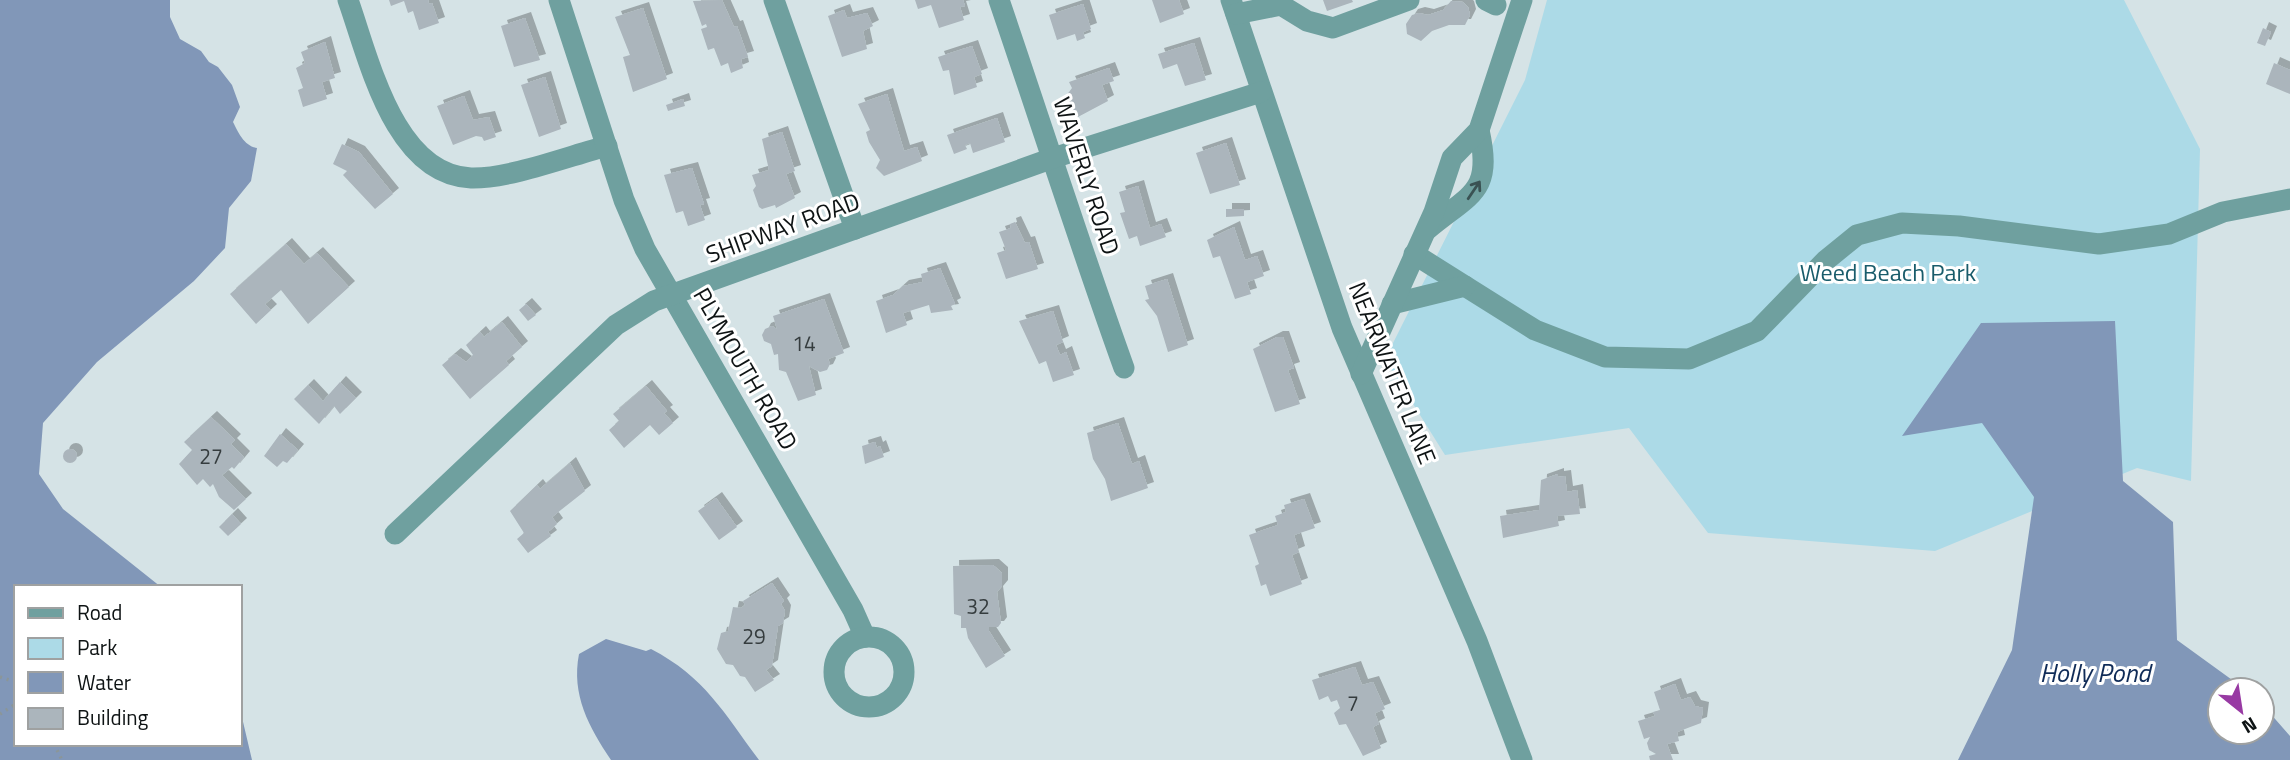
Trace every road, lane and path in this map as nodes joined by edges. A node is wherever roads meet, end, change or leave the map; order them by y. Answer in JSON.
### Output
{"nodes":[{"id":1,"x":348,"y":0,"type":"edge"},
{"id":2,"x":559,"y":0,"type":"edge"},
{"id":3,"x":774,"y":0,"type":"edge"},
{"id":4,"x":999,"y":0,"type":"edge"},
{"id":5,"x":1522,"y":0,"type":"edge"},
{"id":6,"x":1282,"y":2,"type":"edge"},
{"id":7,"x":1395,"y":2,"type":"edge"},
{"id":8,"x":1233,"y":7,"type":"edge"},
{"id":9,"x":1261,"y":92,"type":"junction"},
{"id":10,"x":1479,"y":130,"type":"junction"},
{"id":11,"x":607,"y":146,"type":"junction"},
{"id":12,"x":1053,"y":158,"type":"junction"},
{"id":13,"x":2290,"y":199,"type":"edge"},
{"id":14,"x":855,"y":229,"type":"junction"},
{"id":15,"x":1426,"y":231,"type":"junction"},
{"id":16,"x":1413,"y":254,"type":"junction"},
{"id":17,"x":1465,"y":286,"type":"junction"},
{"id":18,"x":671,"y":295,"type":"junction"},
{"id":19,"x":1392,"y":303,"type":"junction"},
{"id":20,"x":1124,"y":368,"type":"dead end"},
{"id":21,"x":1361,"y":374,"type":"junction"},
{"id":22,"x":395,"y":534,"type":"dead end"},
{"id":23,"x":865,"y":636,"type":"dead end"},
{"id":24,"x":0,"y":677,"type":"edge"},
{"id":25,"x":9,"y":680,"type":"dead end"},
{"id":26,"x":1522,"y":760,"type":"edge"}],
"edges":[{"from":1,"to":11,"type":"street"},
{"from":2,"to":11,"type":"street","name":"PLYMOUTH ROAD"},
{"from":3,"to":14,"type":"street"},
{"from":4,"to":12,"type":"street","name":"WAVERLY ROAD"},
{"from":5,"to":10,"type":"street"},
{"from":6,"to":7,"type":"street"},
{"from":6,"to":8,"type":"street"},
{"from":8,"to":9,"type":"street","name":"NEARWATER LANE"},
{"from":9,"to":12,"type":"street","name":"SHIPWAY ROAD"},
{"from":9,"to":21,"type":"street","name":"NEARWATER LANE"},
{"from":10,"to":15,"type":"street"},
{"from":15,"to":10,"type":"street","one_way":true},
{"from":11,"to":18,"type":"street","name":"PLYMOUTH ROAD"},
{"from":12,"to":14,"type":"street","name":"SHIPWAY ROAD"},
{"from":12,"to":20,"type":"street","name":"WAVERLY ROAD"},
{"from":13,"to":17,"type":"street"},
{"from":14,"to":18,"type":"street","name":"SHIPWAY ROAD"},
{"from":15,"to":16,"type":"street"},
{"from":16,"to":17,"type":"street"},
{"from":16,"to":19,"type":"street"},
{"from":17,"to":19,"type":"street"},
{"from":18,"to":22,"type":"street","name":"SHIPWAY ROAD"},
{"from":18,"to":23,"type":"street","name":"PLYMOUTH ROAD"},
{"from":19,"to":21,"type":"street"},
{"from":21,"to":26,"type":"street","name":"NEARWATER LANE"},
{"from":24,"to":25,"type":"path"}]}
